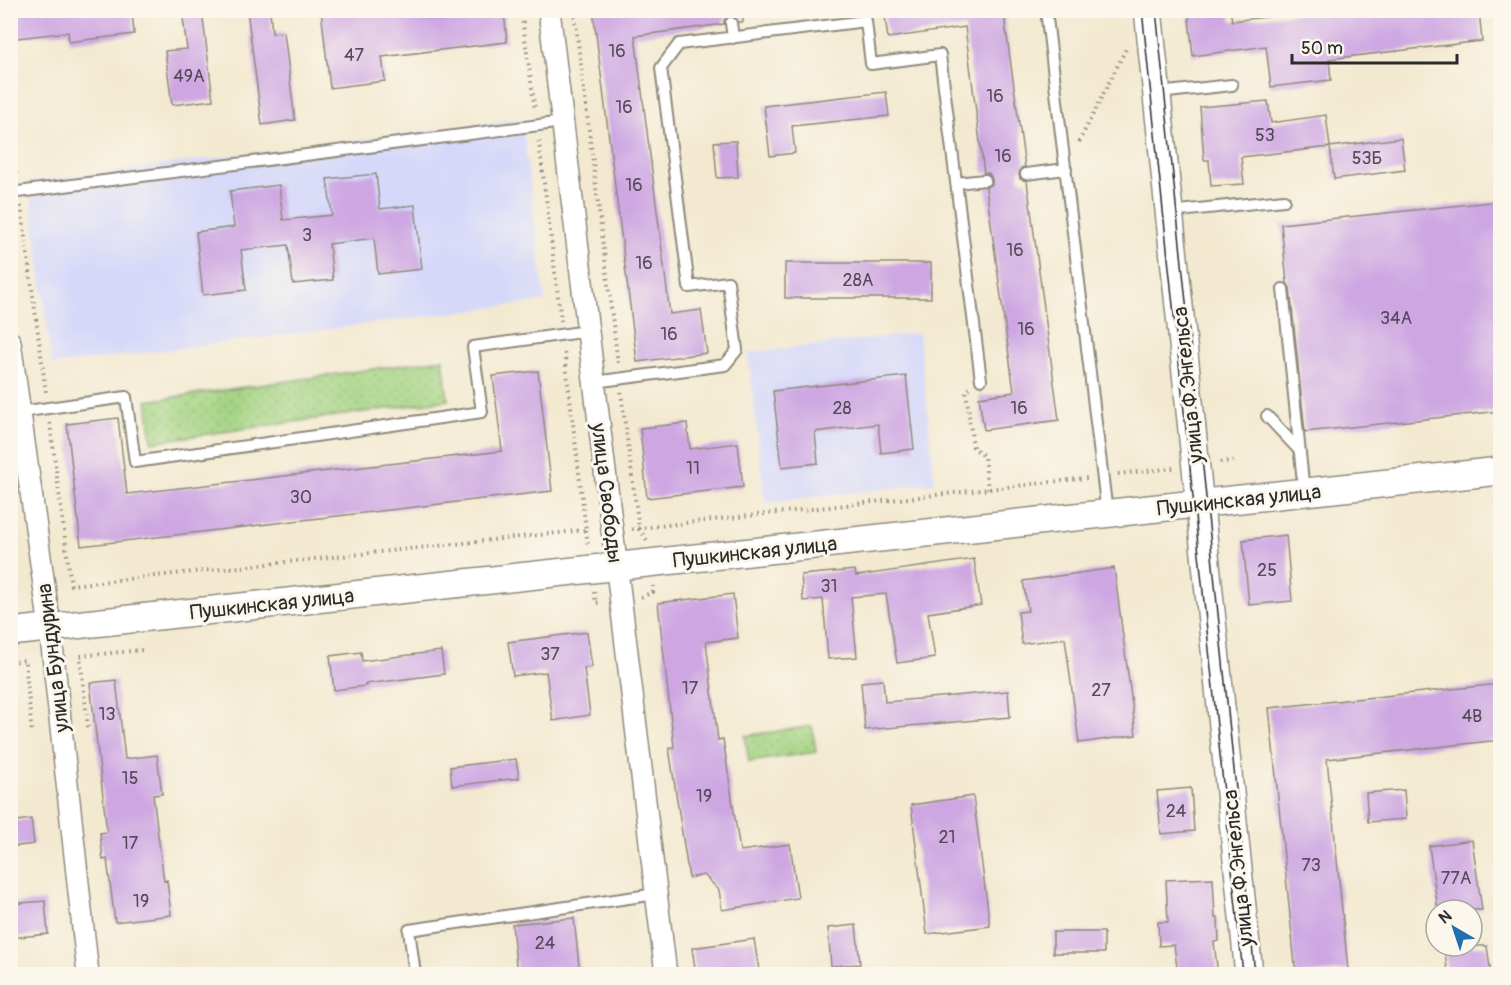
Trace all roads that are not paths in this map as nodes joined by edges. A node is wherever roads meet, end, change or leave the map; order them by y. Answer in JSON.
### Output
{"nodes":[{"id":1,"x":549,"y":10,"type":"edge"},
{"id":2,"x":1046,"y":10,"type":"edge"},
{"id":3,"x":1148,"y":10,"type":"edge"},
{"id":4,"x":731,"y":23,"type":"dead end"},
{"id":5,"x":732,"y":38,"type":"junction"},
{"id":6,"x":1232,"y":85,"type":"dead end"},
{"id":7,"x":1157,"y":93,"type":"junction"},
{"id":8,"x":563,"y":123,"type":"junction"},
{"id":9,"x":1066,"y":170,"type":"junction"},
{"id":10,"x":1026,"y":174,"type":"dead end"},
{"id":11,"x":985,"y":180,"type":"dead end"},
{"id":12,"x":956,"y":183,"type":"junction"},
{"id":13,"x":15,"y":193,"type":"edge"},
{"id":14,"x":1284,"y":200,"type":"dead end"},
{"id":15,"x":1169,"y":212,"type":"junction"},
{"id":16,"x":1283,"y":289,"type":"dead end"},
{"id":17,"x":588,"y":331,"type":"junction"},
{"id":18,"x":10,"y":342,"type":"edge"},
{"id":19,"x":981,"y":380,"type":"road end"},
{"id":20,"x":594,"y":382,"type":"junction"},
{"id":21,"x":20,"y":412,"type":"junction"},
{"id":22,"x":1267,"y":416,"type":"dead end"},
{"id":23,"x":1300,"y":452,"type":"junction"},
{"id":24,"x":1500,"y":471,"type":"edge"},
{"id":25,"x":1304,"y":493,"type":"junction"},
{"id":26,"x":1200,"y":504,"type":"junction"},
{"id":27,"x":1107,"y":514,"type":"junction"},
{"id":28,"x":616,"y":567,"type":"junction"},
{"id":29,"x":51,"y":628,"type":"junction"},
{"id":30,"x":10,"y":632,"type":"edge"},
{"id":31,"x":656,"y":894,"type":"junction"},
{"id":32,"x":88,"y":975,"type":"edge"},
{"id":33,"x":415,"y":975,"type":"edge"},
{"id":34,"x":666,"y":975,"type":"edge"},
{"id":35,"x":1249,"y":975,"type":"edge"}],
"edges":[{"from":1,"to":8,"type":"street","name":"улица Свободы"},
{"from":2,"to":9,"type":"lane"},
{"from":3,"to":7,"type":"street","name":"улица Ф.Энгельса"},
{"from":4,"to":5,"type":"lane"},
{"from":5,"to":12,"type":"lane"},
{"from":5,"to":20,"type":"lane"},
{"from":6,"to":7,"type":"lane"},
{"from":7,"to":15,"type":"street","name":"улица Ф.Энгельса"},
{"from":8,"to":13,"type":"lane"},
{"from":8,"to":17,"type":"street","name":"улица Свободы"},
{"from":9,"to":10,"type":"lane"},
{"from":9,"to":27,"type":"lane"},
{"from":11,"to":12,"type":"lane"},
{"from":12,"to":19,"type":"lane"},
{"from":14,"to":15,"type":"lane"},
{"from":15,"to":26,"type":"street","name":"улица Ф.Энгельса"},
{"from":16,"to":23,"type":"lane"},
{"from":17,"to":20,"type":"street","name":"улица Свободы"},
{"from":17,"to":21,"type":"lane"},
{"from":18,"to":21,"type":"street","name":"улица Бундурина"},
{"from":20,"to":28,"type":"street","name":"улица Свободы"},
{"from":21,"to":29,"type":"street","name":"улица Бундурина"},
{"from":22,"to":23,"type":"lane"},
{"from":23,"to":25,"type":"lane"},
{"from":24,"to":25,"type":"street","name":"Пушкинская улица"},
{"from":25,"to":26,"type":"street","name":"Пушкинская улица"},
{"from":26,"to":27,"type":"street","name":"Пушкинская улица"},
{"from":26,"to":35,"type":"street","name":"улица Ф.Энгельса"},
{"from":27,"to":28,"type":"street","name":"Пушкинская улица"},
{"from":28,"to":29,"type":"street","name":"Пушкинская улица"},
{"from":28,"to":31,"type":"street","name":"улица Свободы"},
{"from":29,"to":30,"type":"street","name":"Пушкинская улица"},
{"from":29,"to":32,"type":"street","name":"улица Бундурина"},
{"from":31,"to":33,"type":"lane"},
{"from":31,"to":34,"type":"street","name":"улица Свободы"}]}
